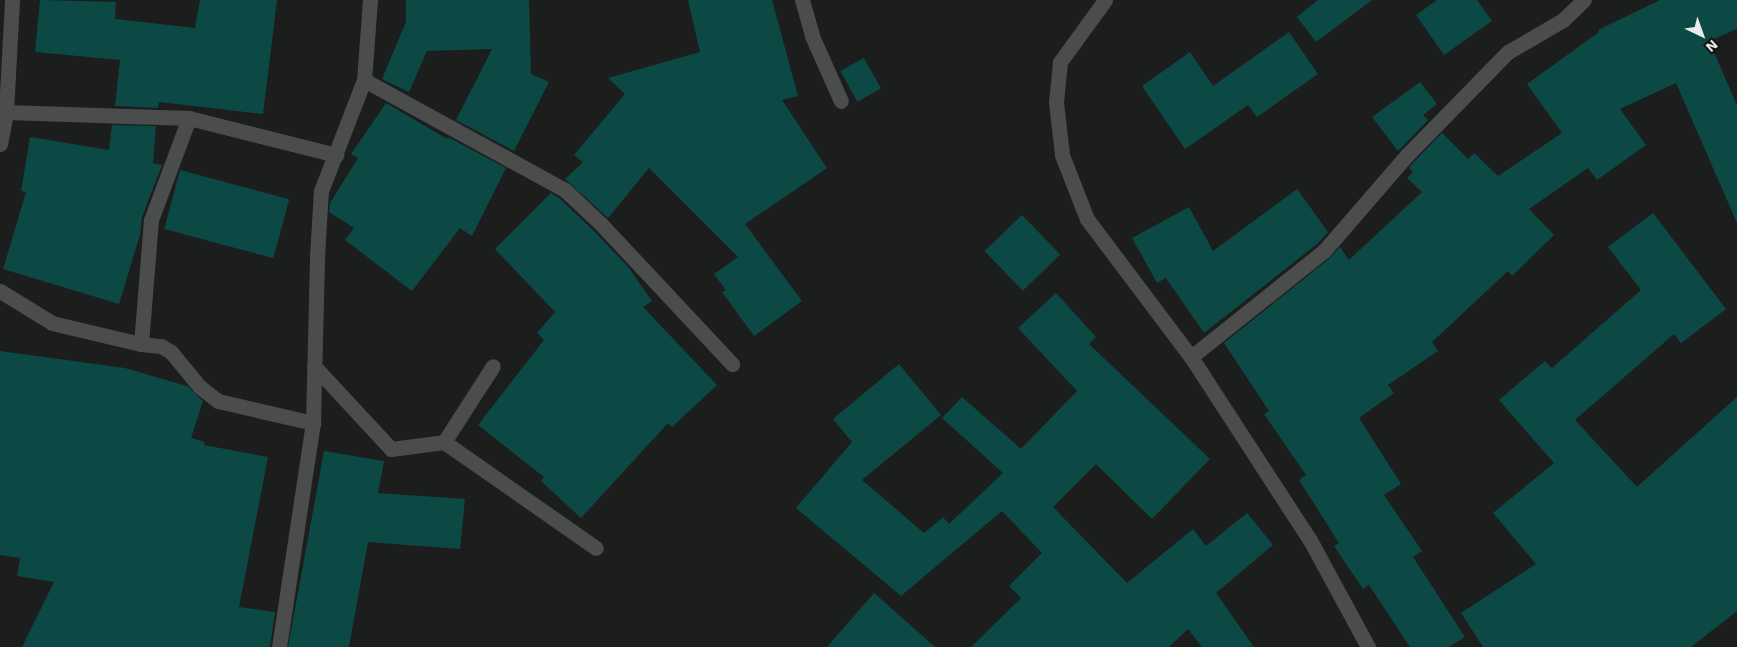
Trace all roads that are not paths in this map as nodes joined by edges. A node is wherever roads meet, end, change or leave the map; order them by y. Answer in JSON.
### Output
{"nodes":[{"id":1,"x":12,"y":0,"type":"edge"},
{"id":2,"x":370,"y":0,"type":"edge"},
{"id":3,"x":802,"y":0,"type":"edge"},
{"id":4,"x":1105,"y":0,"type":"edge"},
{"id":5,"x":1584,"y":0,"type":"edge"},
{"id":6,"x":364,"y":80,"type":"junction"},
{"id":7,"x":841,"y":101,"type":"dead end"},
{"id":8,"x":6,"y":112,"type":"junction"},
{"id":9,"x":189,"y":118,"type":"junction"},
{"id":10,"x":0,"y":144,"type":"edge"},
{"id":11,"x":336,"y":155,"type":"junction"},
{"id":12,"x":0,"y":291,"type":"edge"},
{"id":13,"x":141,"y":344,"type":"junction"},
{"id":14,"x":1191,"y":357,"type":"junction"},
{"id":15,"x":732,"y":364,"type":"dead end"},
{"id":16,"x":314,"y":366,"type":"junction"},
{"id":17,"x":493,"y":366,"type":"dead end"},
{"id":18,"x":313,"y":423,"type":"junction"},
{"id":19,"x":444,"y":442,"type":"junction"},
{"id":20,"x":596,"y":548,"type":"dead end"},
{"id":21,"x":279,"y":647,"type":"edge"},
{"id":22,"x":1368,"y":647,"type":"edge"}],
"edges":[{"from":1,"to":8,"type":"street"},
{"from":2,"to":6,"type":"street"},
{"from":3,"to":7,"type":"street"},
{"from":4,"to":14,"type":"street"},
{"from":5,"to":14,"type":"street"},
{"from":6,"to":11,"type":"street"},
{"from":6,"to":15,"type":"street"},
{"from":8,"to":9,"type":"street"},
{"from":8,"to":10,"type":"street"},
{"from":9,"to":11,"type":"street"},
{"from":9,"to":13,"type":"street"},
{"from":11,"to":16,"type":"street"},
{"from":12,"to":13,"type":"street"},
{"from":13,"to":18,"type":"street"},
{"from":14,"to":22,"type":"street"},
{"from":16,"to":18,"type":"street"},
{"from":16,"to":19,"type":"street"},
{"from":17,"to":19,"type":"street"},
{"from":18,"to":21,"type":"street"},
{"from":19,"to":20,"type":"street"}]}
